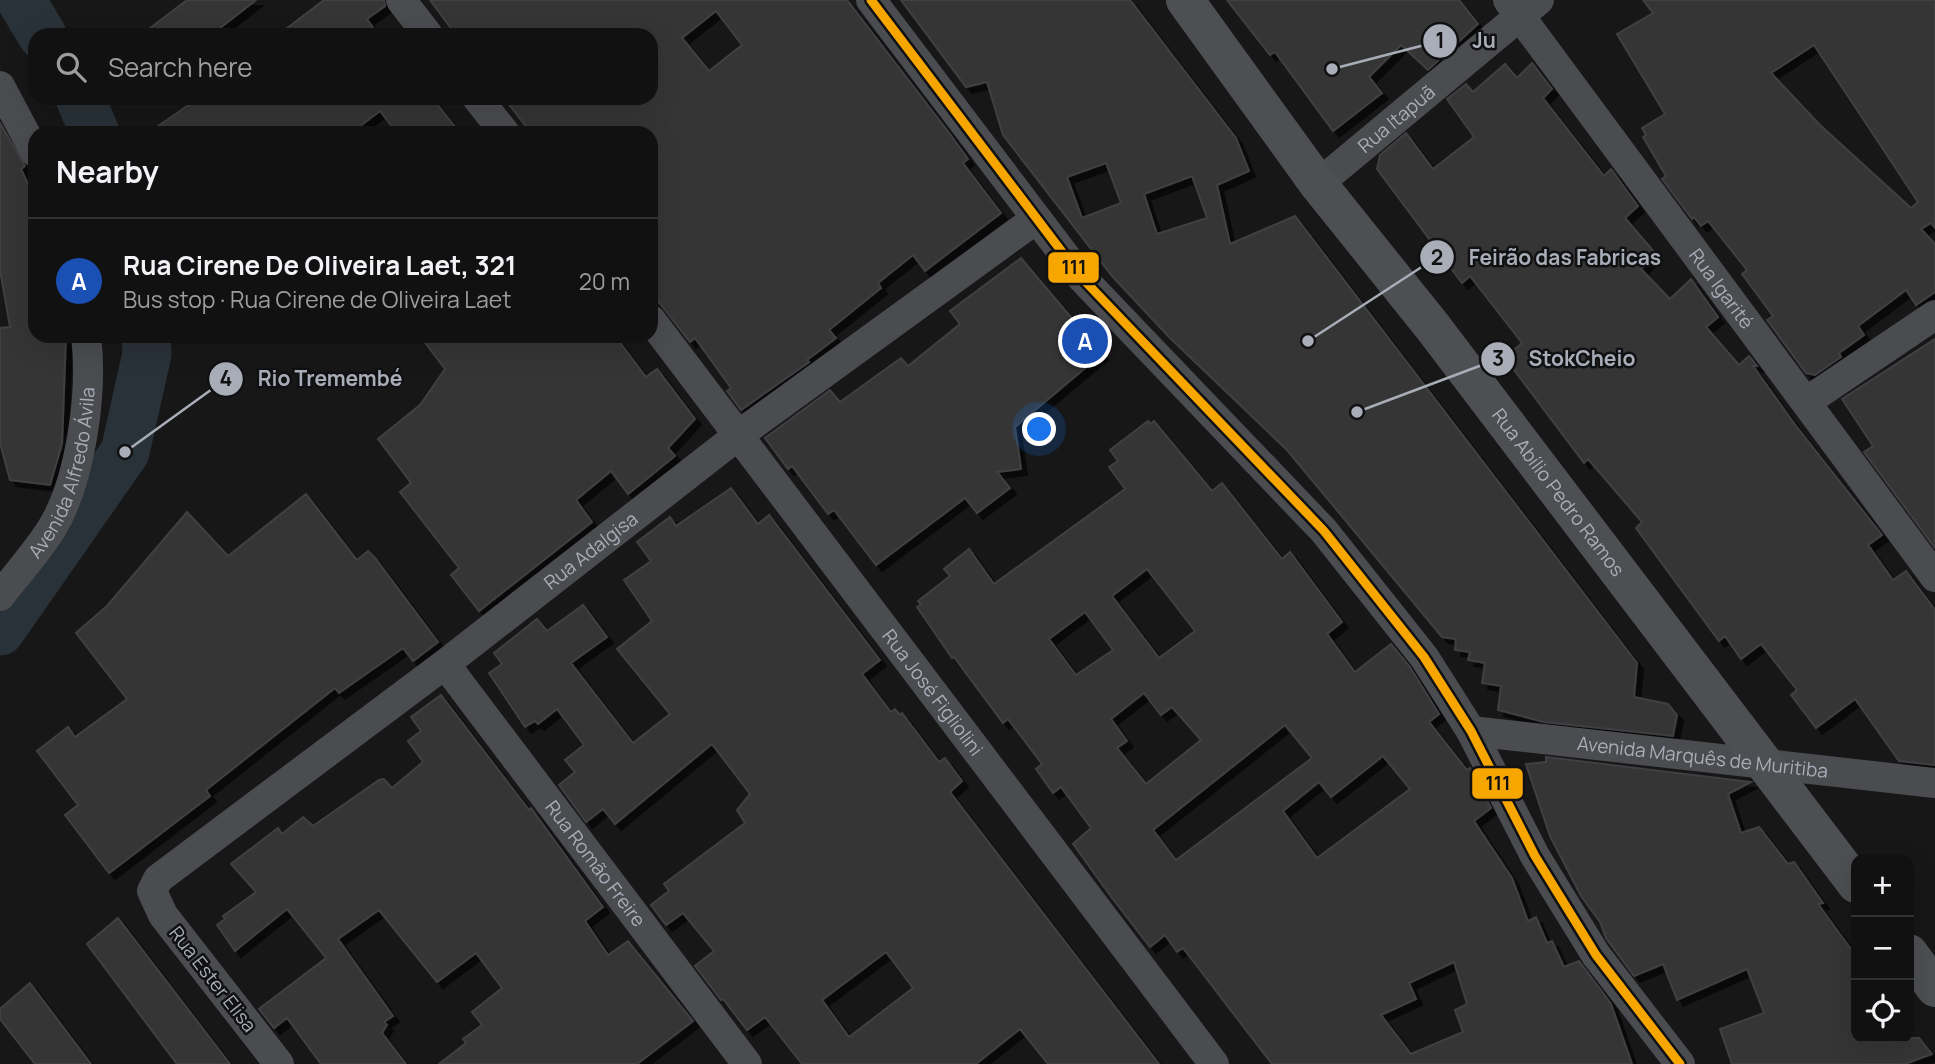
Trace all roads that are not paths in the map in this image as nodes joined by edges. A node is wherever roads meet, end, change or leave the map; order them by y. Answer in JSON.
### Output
{"nodes":[{"id":1,"x":401,"y":0,"type":"edge"},
{"id":2,"x":870,"y":0,"type":"edge"},
{"id":3,"x":1189,"y":2,"type":"edge"},
{"id":4,"x":1522,"y":5,"type":"edge"},
{"id":5,"x":423,"y":28,"type":"edge"},
{"id":6,"x":0,"y":86,"type":"edge"},
{"id":7,"x":483,"y":105,"type":"edge"},
{"id":8,"x":499,"y":126,"type":"edge"},
{"id":9,"x":28,"y":139,"type":"edge"},
{"id":10,"x":1318,"y":184,"type":"junction"},
{"id":11,"x":1036,"y":219,"type":"junction"},
{"id":12,"x":1935,"y":315,"type":"edge"},
{"id":13,"x":658,"y":329,"type":"edge"},
{"id":14,"x":86,"y":343,"type":"edge"},
{"id":15,"x":1806,"y":402,"type":"junction"},
{"id":16,"x":740,"y":435,"type":"junction"},
{"id":17,"x":1935,"y":577,"type":"edge"},
{"id":18,"x":0,"y":596,"type":"edge"},
{"id":19,"x":445,"y":664,"type":"junction"},
{"id":20,"x":1471,"y":731,"type":"junction"},
{"id":21,"x":1766,"y":766,"type":"junction"},
{"id":22,"x":1935,"y":783,"type":"edge"},
{"id":23,"x":1851,"y":877,"type":"edge"},
{"id":24,"x":152,"y":891,"type":"joint"},
{"id":25,"x":1914,"y":960,"type":"edge"},
{"id":26,"x":1935,"y":988,"type":"edge"},
{"id":27,"x":279,"y":1064,"type":"edge"},
{"id":28,"x":747,"y":1064,"type":"edge"},
{"id":29,"x":1214,"y":1064,"type":"edge"},
{"id":30,"x":1680,"y":1064,"type":"edge"}],
"edges":[{"from":1,"to":5,"type":"street"},
{"from":2,"to":11,"type":"street"},
{"from":3,"to":10,"type":"main road","name":"Rua Abílio Pedro Ramos"},
{"from":4,"to":10,"type":"street","name":"Rua Itapuã"},
{"from":4,"to":15,"type":"street","name":"Rua Igarité"},
{"from":6,"to":9,"type":"street"},
{"from":7,"to":8,"type":"street"},
{"from":10,"to":21,"type":"main road","name":"Rua Abílio Pedro Ramos"},
{"from":11,"to":16,"type":"street","name":"Rua Adalgisa"},
{"from":11,"to":20,"type":"street"},
{"from":12,"to":15,"type":"street"},
{"from":13,"to":16,"type":"street","name":"Rua José Figliolini"},
{"from":14,"to":18,"type":"street","name":"Avenida Alfredo Ávila"},
{"from":15,"to":17,"type":"street","name":"Rua Igarité"},
{"from":16,"to":19,"type":"street","name":"Rua Adalgisa"},
{"from":16,"to":29,"type":"street","name":"Rua José Figliolini"},
{"from":19,"to":24,"type":"street","name":"Rua Adalgisa"},
{"from":19,"to":28,"type":"street","name":"Rua Romão Freire"},
{"from":20,"to":21,"type":"street","name":"Avenida Marquês de Muritiba"},
{"from":20,"to":30,"type":"street"},
{"from":21,"to":22,"type":"street","name":"Avenida Marquês de Muritiba"},
{"from":21,"to":23,"type":"main road","name":"Rua Abílio Pedro Ramos"},
{"from":24,"to":27,"type":"street","name":"Rua Ester Elisa"},
{"from":25,"to":26,"type":"main road"}]}
